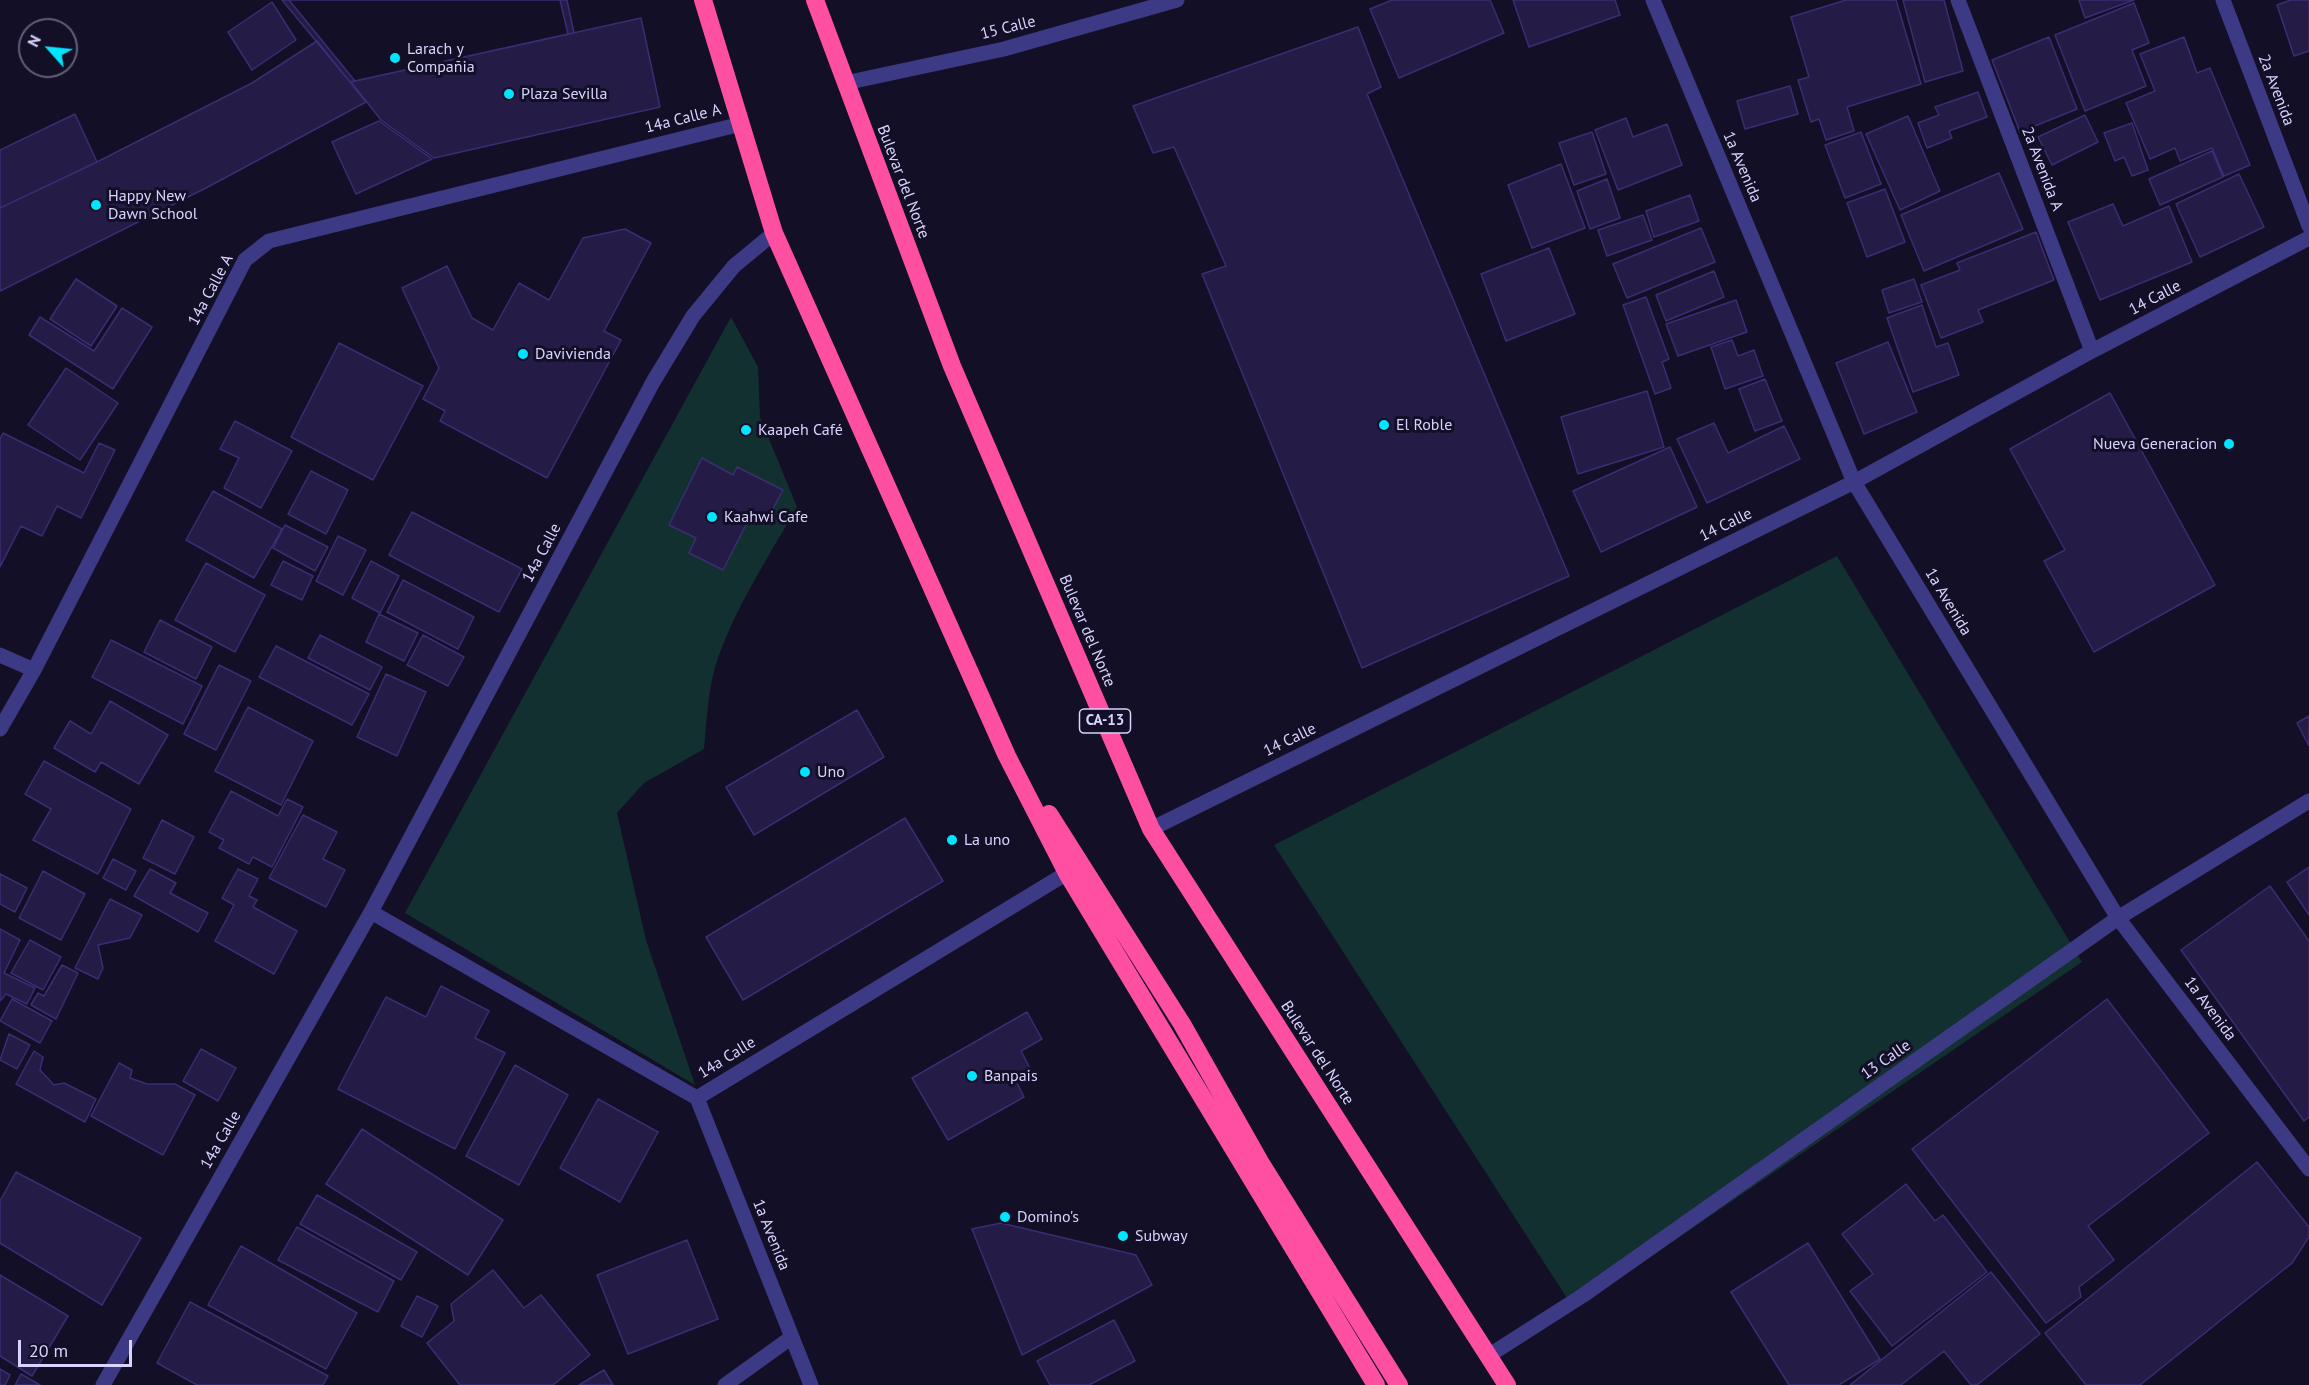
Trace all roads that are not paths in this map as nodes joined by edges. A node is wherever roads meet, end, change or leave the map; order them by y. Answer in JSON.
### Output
{"nodes":[{"id":1,"x":703,"y":0,"type":"edge"},
{"id":2,"x":815,"y":0,"type":"edge"},
{"id":3,"x":1177,"y":0,"type":"edge"},
{"id":4,"x":1653,"y":0,"type":"edge"},
{"id":5,"x":1958,"y":0,"type":"edge"},
{"id":6,"x":2223,"y":0,"type":"edge"},
{"id":7,"x":845,"y":83,"type":"junction"},
{"id":8,"x":741,"y":123,"type":"junction"},
{"id":9,"x":2309,"y":226,"type":"edge"},
{"id":10,"x":774,"y":233,"type":"junction"},
{"id":11,"x":2309,"y":238,"type":"edge"},
{"id":12,"x":2092,"y":351,"type":"junction"},
{"id":13,"x":1854,"y":482,"type":"junction"},
{"id":14,"x":0,"y":654,"type":"edge"},
{"id":15,"x":34,"y":670,"type":"junction"},
{"id":16,"x":994,"y":726,"type":"junction"},
{"id":17,"x":0,"y":729,"type":"edge"},
{"id":18,"x":2309,"y":801,"type":"edge"},
{"id":19,"x":1151,"y":829,"type":"junction"},
{"id":20,"x":1067,"y":873,"type":"junction"},
{"id":21,"x":371,"y":912,"type":"junction"},
{"id":22,"x":2118,"y":918,"type":"junction"},
{"id":23,"x":697,"y":1098,"type":"junction"},
{"id":24,"x":2309,"y":1169,"type":"edge"},
{"id":25,"x":792,"y":1337,"type":"junction"},
{"id":26,"x":1488,"y":1356,"type":"junction"},
{"id":27,"x":103,"y":1385,"type":"edge"},
{"id":28,"x":725,"y":1385,"type":"edge"},
{"id":29,"x":811,"y":1385,"type":"edge"},
{"id":30,"x":1376,"y":1385,"type":"edge"},
{"id":31,"x":1399,"y":1385,"type":"edge"},
{"id":32,"x":1507,"y":1385,"type":"edge"}],
"edges":[{"from":1,"to":8,"type":"highway"},
{"from":2,"to":7,"type":"highway","name":"Bulevar del Norte","number":"CA-13"},
{"from":3,"to":7,"type":"street","name":"15 Calle"},
{"from":4,"to":13,"type":"street","name":"1a Avenida"},
{"from":5,"to":12,"type":"street","name":"2a Avenida A"},
{"from":6,"to":9,"type":"street","name":"2a Avenida"},
{"from":7,"to":19,"type":"highway","name":"Bulevar del Norte","number":"CA-13"},
{"from":8,"to":10,"type":"highway"},
{"from":8,"to":15,"type":"street","name":"14a Calle A"},
{"from":10,"to":16,"type":"highway"},
{"from":10,"to":21,"type":"street","name":"14a Calle"},
{"from":11,"to":12,"type":"street","name":"14 Calle"},
{"from":12,"to":13,"type":"street","name":"14 Calle"},
{"from":13,"to":19,"type":"street","name":"14 Calle"},
{"from":13,"to":22,"type":"street","name":"1a Avenida"},
{"from":14,"to":15,"type":"street"},
{"from":15,"to":17,"type":"street","name":"14a Calle A"},
{"from":16,"to":20,"type":"highway"},
{"from":16,"to":31,"type":"highway"},
{"from":18,"to":22,"type":"street","name":"13 Calle"},
{"from":19,"to":26,"type":"highway","name":"Bulevar del Norte","number":"CA-13"},
{"from":20,"to":23,"type":"street","name":"14a Calle"},
{"from":20,"to":30,"type":"highway"},
{"from":21,"to":23,"type":"street","name":"14a Calle"},
{"from":21,"to":27,"type":"street","name":"14a Calle"},
{"from":22,"to":24,"type":"street","name":"1a Avenida"},
{"from":22,"to":26,"type":"street","name":"13 Calle"},
{"from":23,"to":25,"type":"street","name":"1a Avenida"},
{"from":25,"to":28,"type":"street"},
{"from":25,"to":29,"type":"street","name":"1a Avenida"},
{"from":26,"to":32,"type":"highway","name":"Bulevar del Norte","number":"CA-13"}]}
